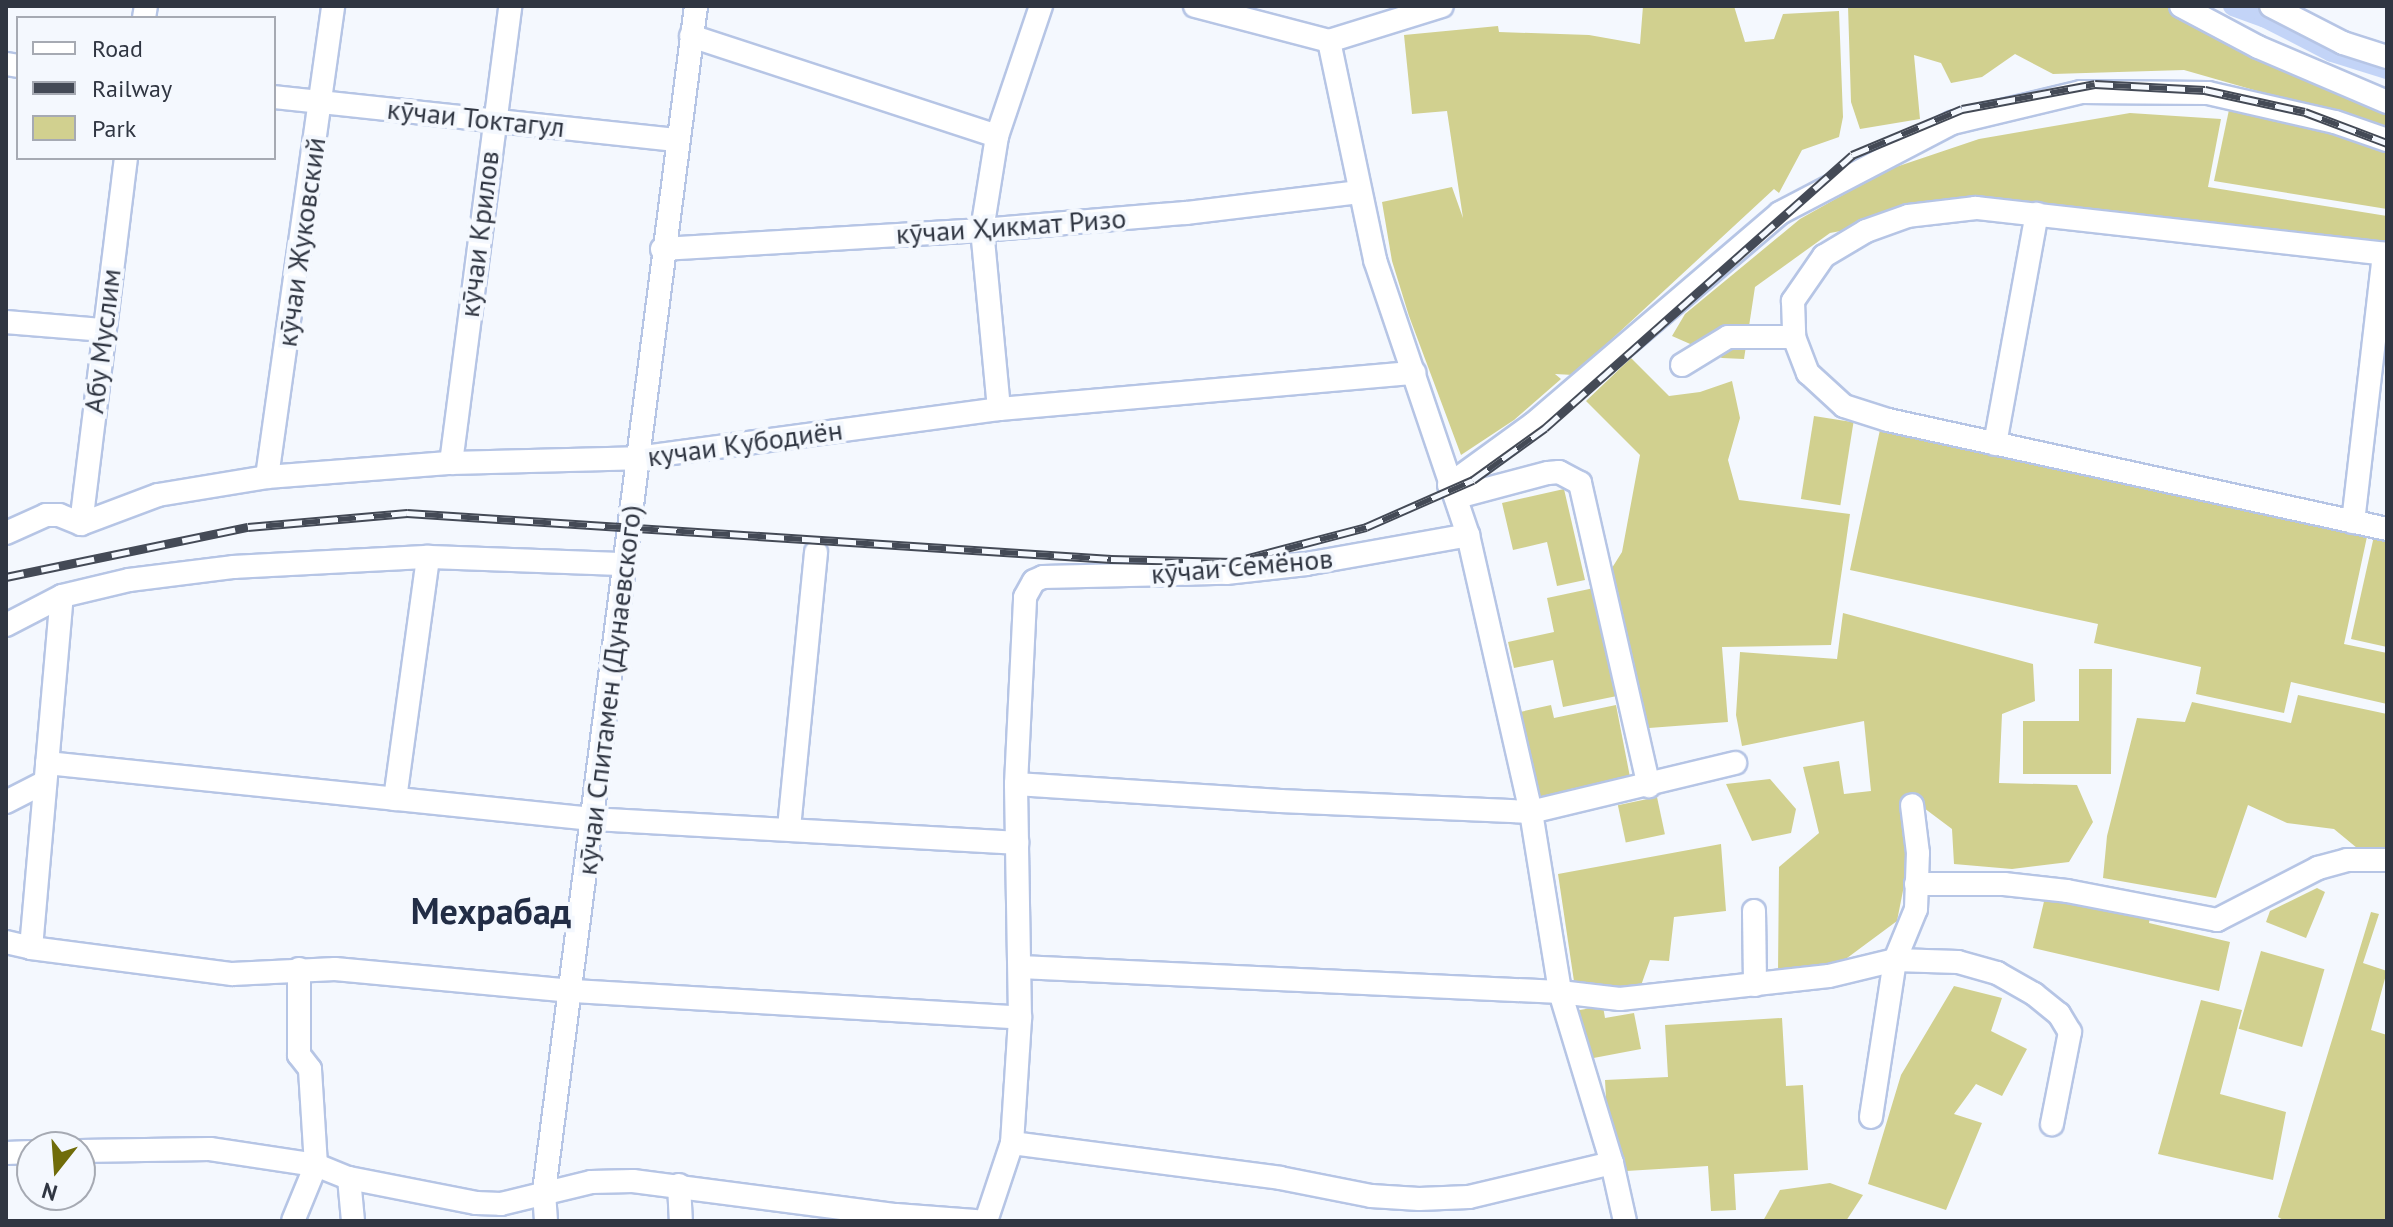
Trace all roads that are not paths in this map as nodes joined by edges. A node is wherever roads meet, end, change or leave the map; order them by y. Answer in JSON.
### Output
{"nodes":[{"id":1,"x":333,"y":6,"type":"edge"},
{"id":2,"x":510,"y":6,"type":"edge"},
{"id":3,"x":696,"y":6,"type":"edge"},
{"id":4,"x":1041,"y":6,"type":"edge"},
{"id":5,"x":1195,"y":6,"type":"edge"},
{"id":6,"x":1442,"y":6,"type":"edge"},
{"id":7,"x":2181,"y":6,"type":"edge"},
{"id":8,"x":2271,"y":6,"type":"edge"},
{"id":9,"x":691,"y":36,"type":"junction"},
{"id":10,"x":1329,"y":41,"type":"junction"},
{"id":11,"x":2387,"y":57,"type":"edge"},
{"id":12,"x":276,"y":97,"type":"edge"},
{"id":13,"x":321,"y":101,"type":"junction"},
{"id":14,"x":2387,"y":102,"type":"edge"},
{"id":15,"x":494,"y":119,"type":"junction"},
{"id":16,"x":997,"y":136,"type":"junction"},
{"id":17,"x":677,"y":140,"type":"junction"},
{"id":18,"x":2387,"y":140,"type":"edge"},
{"id":19,"x":126,"y":160,"type":"edge"},
{"id":20,"x":1359,"y":192,"type":"junction"},
{"id":21,"x":2037,"y":214,"type":"junction"},
{"id":22,"x":982,"y":230,"type":"junction"},
{"id":23,"x":662,"y":249,"type":"junction"},
{"id":24,"x":2386,"y":254,"type":"edge"},
{"id":25,"x":6,"y":322,"type":"edge"},
{"id":26,"x":103,"y":330,"type":"junction"},
{"id":27,"x":1794,"y":337,"type":"junction"},
{"id":28,"x":1682,"y":365,"type":"dead end"},
{"id":29,"x":1414,"y":373,"type":"junction"},
{"id":30,"x":999,"y":409,"type":"junction"},
{"id":31,"x":1995,"y":444,"type":"junction"},
{"id":32,"x":637,"y":458,"type":"junction"},
{"id":33,"x":451,"y":463,"type":"junction"},
{"id":34,"x":267,"y":477,"type":"junction"},
{"id":35,"x":1453,"y":491,"type":"junction"},
{"id":36,"x":2353,"y":522,"type":"junction"},
{"id":37,"x":81,"y":524,"type":"junction"},
{"id":38,"x":2387,"y":529,"type":"edge"},
{"id":39,"x":6,"y":533,"type":"edge"},
{"id":40,"x":1468,"y":535,"type":"junction"},
{"id":41,"x":816,"y":552,"type":"dead end"},
{"id":42,"x":428,"y":557,"type":"junction"},
{"id":43,"x":623,"y":564,"type":"junction"},
{"id":44,"x":62,"y":596,"type":"junction"},
{"id":45,"x":6,"y":625,"type":"edge"},
{"id":46,"x":1735,"y":763,"type":"dead end"},
{"id":47,"x":46,"y":772,"type":"junction"},
{"id":48,"x":1016,"y":784,"type":"junction"},
{"id":49,"x":1649,"y":786,"type":"junction"},
{"id":50,"x":395,"y":799,"type":"junction"},
{"id":51,"x":6,"y":802,"type":"edge"},
{"id":52,"x":1912,"y":805,"type":"dead end"},
{"id":53,"x":1531,"y":812,"type":"junction"},
{"id":54,"x":592,"y":819,"type":"junction"},
{"id":55,"x":789,"y":828,"type":"junction"},
{"id":56,"x":1017,"y":843,"type":"junction"},
{"id":57,"x":2387,"y":860,"type":"edge"},
{"id":58,"x":1916,"y":884,"type":"junction"},
{"id":59,"x":1754,"y":911,"type":"dead end"},
{"id":60,"x":6,"y":942,"type":"edge"},
{"id":61,"x":31,"y":948,"type":"junction"},
{"id":62,"x":1895,"y":960,"type":"junction"},
{"id":63,"x":1020,"y":967,"type":"junction"},
{"id":64,"x":299,"y":969,"type":"junction"},
{"id":65,"x":1755,"y":985,"type":"junction"},
{"id":66,"x":572,"y":991,"type":"junction"},
{"id":67,"x":1560,"y":992,"type":"junction"},
{"id":68,"x":1020,"y":1018,"type":"junction"},
{"id":69,"x":1871,"y":1117,"type":"dead end"},
{"id":70,"x":2052,"y":1124,"type":"dead end"},
{"id":71,"x":1012,"y":1143,"type":"junction"},
{"id":72,"x":96,"y":1151,"type":"edge"},
{"id":73,"x":1612,"y":1163,"type":"junction"},
{"id":74,"x":316,"y":1165,"type":"junction"},
{"id":75,"x":349,"y":1178,"type":"junction"},
{"id":76,"x":679,"y":1185,"type":"junction"},
{"id":77,"x":544,"y":1191,"type":"junction"},
{"id":78,"x":896,"y":1218,"type":"edge"},
{"id":79,"x":293,"y":1221,"type":"edge"},
{"id":80,"x":353,"y":1221,"type":"edge"},
{"id":81,"x":546,"y":1221,"type":"edge"},
{"id":82,"x":681,"y":1221,"type":"edge"},
{"id":83,"x":975,"y":1221,"type":"edge"},
{"id":84,"x":986,"y":1221,"type":"edge"},
{"id":85,"x":1625,"y":1221,"type":"edge"}],
"edges":[{"from":1,"to":13,"type":"street","name":"кӯчаи Жуковский"},
{"from":2,"to":15,"type":"street","name":"кӯчаи Крилов"},
{"from":3,"to":9,"type":"street","name":"кӯчаи Спитамен (Дунаевского)"},
{"from":4,"to":16,"type":"street"},
{"from":5,"to":10,"type":"street"},
{"from":6,"to":10,"type":"street"},
{"from":7,"to":14,"type":"street"},
{"from":8,"to":11,"type":"street"},
{"from":9,"to":16,"type":"street"},
{"from":9,"to":17,"type":"street","name":"кӯчаи Спитамен (Дунаевского)"},
{"from":10,"to":20,"type":"street"},
{"from":12,"to":13,"type":"street","name":"кӯчаи Токтагул"},
{"from":13,"to":15,"type":"street","name":"кӯчаи Токтагул"},
{"from":13,"to":34,"type":"street","name":"кӯчаи Жуковский"},
{"from":15,"to":17,"type":"street","name":"кӯчаи Токтагул"},
{"from":15,"to":33,"type":"street","name":"кӯчаи Крилов"},
{"from":16,"to":22,"type":"street"},
{"from":17,"to":23,"type":"street","name":"кӯчаи Спитамен (Дунаевского)"},
{"from":18,"to":35,"type":"street"},
{"from":19,"to":26,"type":"street","name":"Абу Муслим"},
{"from":20,"to":22,"type":"street","name":"кӯчаи Ҳикмат Ризо"},
{"from":20,"to":29,"type":"street"},
{"from":21,"to":24,"type":"street"},
{"from":21,"to":27,"type":"street"},
{"from":21,"to":31,"type":"street"},
{"from":22,"to":23,"type":"street","name":"кӯчаи Ҳикмат Ризо"},
{"from":22,"to":30,"type":"street"},
{"from":23,"to":32,"type":"street","name":"кӯчаи Спитамен (Дунаевского)"},
{"from":24,"to":36,"type":"street"},
{"from":25,"to":26,"type":"street"},
{"from":26,"to":37,"type":"street","name":"Абу Муслим"},
{"from":27,"to":28,"type":"street"},
{"from":27,"to":31,"type":"street"},
{"from":29,"to":30,"type":"street","name":"кучаи Кубодиён"},
{"from":29,"to":35,"type":"street"},
{"from":30,"to":32,"type":"street","name":"кучаи Кубодиён"},
{"from":31,"to":36,"type":"street"},
{"from":32,"to":33,"type":"street","name":"кучаи Кубодиён"},
{"from":32,"to":43,"type":"street","name":"кӯчаи Спитамен (Дунаевского)"},
{"from":33,"to":34,"type":"street","name":"кучаи Кубодиён"},
{"from":34,"to":37,"type":"street","name":"кучаи Кубодиён"},
{"from":35,"to":40,"type":"street"},
{"from":35,"to":49,"type":"street"},
{"from":36,"to":38,"type":"street"},
{"from":37,"to":39,"type":"street"},
{"from":40,"to":48,"type":"street","name":"кӯчаи Семёнов"},
{"from":40,"to":53,"type":"street"},
{"from":41,"to":55,"type":"street"},
{"from":42,"to":43,"type":"street"},
{"from":42,"to":44,"type":"street"},
{"from":42,"to":50,"type":"street"},
{"from":43,"to":54,"type":"street","name":"кӯчаи Спитамен (Дунаевского)"},
{"from":44,"to":45,"type":"street"},
{"from":44,"to":47,"type":"street"},
{"from":46,"to":49,"type":"street"},
{"from":47,"to":50,"type":"street"},
{"from":47,"to":51,"type":"street"},
{"from":47,"to":61,"type":"street"},
{"from":48,"to":53,"type":"street"},
{"from":48,"to":56,"type":"street"},
{"from":49,"to":53,"type":"street"},
{"from":50,"to":54,"type":"street"},
{"from":52,"to":58,"type":"street"},
{"from":53,"to":67,"type":"street"},
{"from":54,"to":55,"type":"street"},
{"from":54,"to":66,"type":"street","name":"кӯчаи Спитамен (Дунаевского)"},
{"from":55,"to":56,"type":"street"},
{"from":56,"to":63,"type":"street"},
{"from":57,"to":58,"type":"street"},
{"from":58,"to":62,"type":"street"},
{"from":59,"to":65,"type":"street"},
{"from":60,"to":61,"type":"street"},
{"from":61,"to":64,"type":"street"},
{"from":62,"to":65,"type":"street"},
{"from":62,"to":69,"type":"street"},
{"from":62,"to":70,"type":"street"},
{"from":63,"to":67,"type":"street"},
{"from":63,"to":68,"type":"street"},
{"from":64,"to":66,"type":"street"},
{"from":64,"to":74,"type":"street"},
{"from":65,"to":67,"type":"street"},
{"from":66,"to":68,"type":"street"},
{"from":66,"to":77,"type":"street","name":"кӯчаи Спитамен (Дунаевского)"},
{"from":67,"to":73,"type":"street"},
{"from":68,"to":71,"type":"street"},
{"from":71,"to":73,"type":"street"},
{"from":71,"to":84,"type":"street"},
{"from":72,"to":74,"type":"street"},
{"from":73,"to":85,"type":"street"},
{"from":74,"to":75,"type":"street"},
{"from":74,"to":79,"type":"street"},
{"from":75,"to":77,"type":"street"},
{"from":75,"to":80,"type":"street"},
{"from":76,"to":77,"type":"street"},
{"from":76,"to":78,"type":"street"},
{"from":76,"to":82,"type":"street"},
{"from":77,"to":81,"type":"street","name":"кӯчаи Спитамен (Дунаевского)"},
{"from":78,"to":83,"type":"street"}]}
